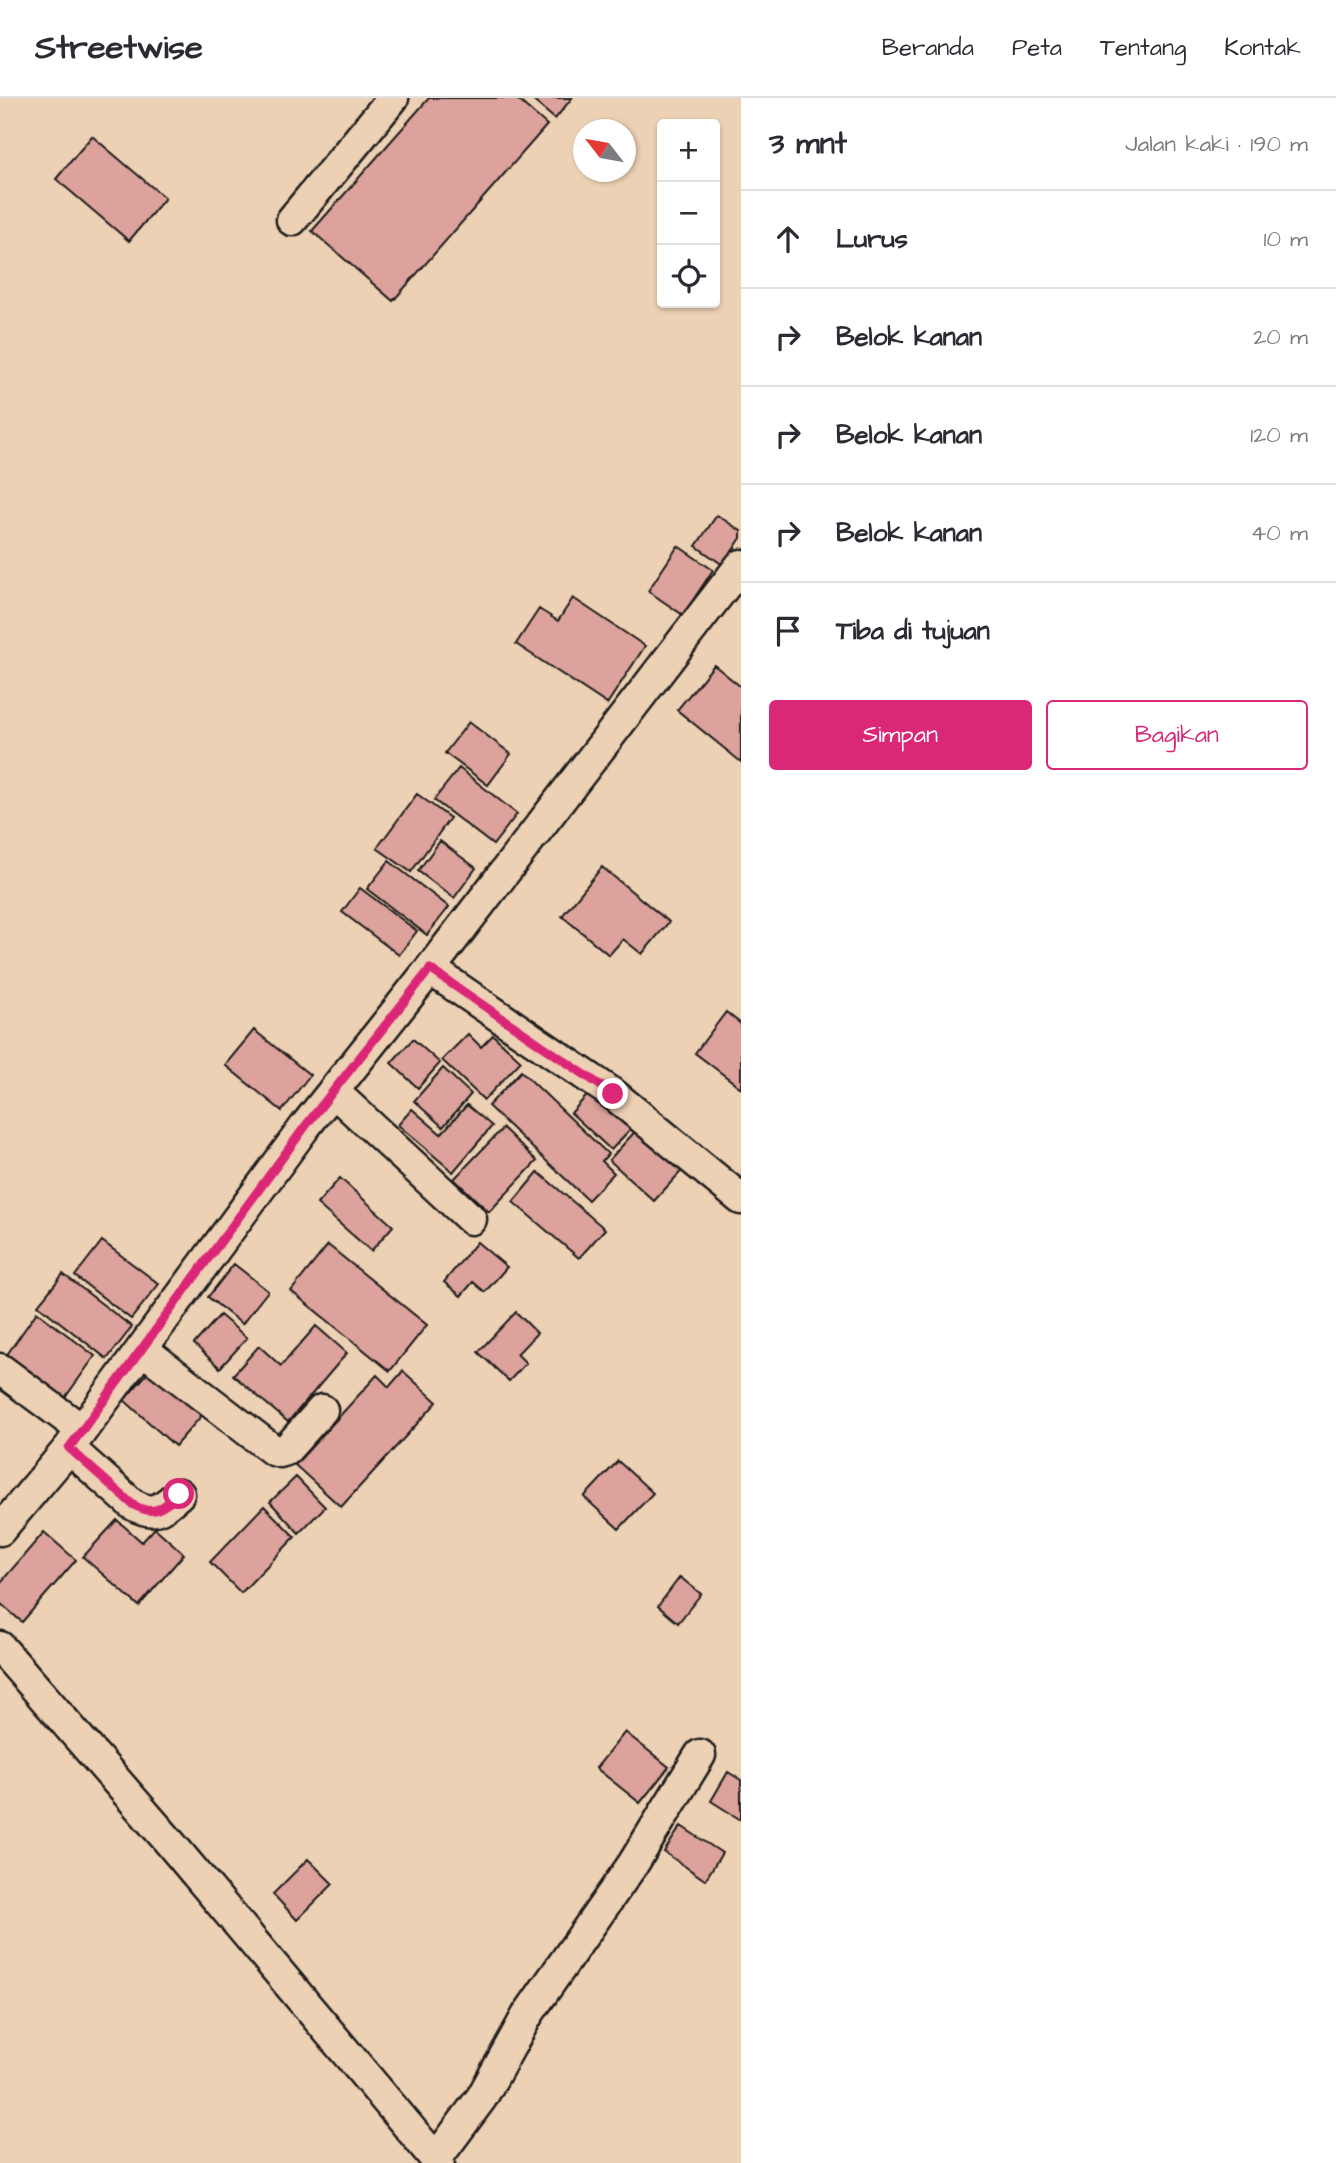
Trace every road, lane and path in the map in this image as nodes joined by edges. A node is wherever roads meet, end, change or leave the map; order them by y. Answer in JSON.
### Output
{"nodes":[{"id":1,"x":393,"y":98,"type":"edge"},
{"id":2,"x":292,"y":220,"type":"dead end"},
{"id":3,"x":741,"y":565,"type":"edge"},
{"id":4,"x":430,"y":969,"type":"junction"},
{"id":5,"x":333,"y":1091,"type":"junction"},
{"id":6,"x":741,"y":1199,"type":"edge"},
{"id":7,"x":471,"y":1219,"type":"dead end"},
{"id":8,"x":142,"y":1349,"type":"junction"},
{"id":9,"x":0,"y":1369,"type":"edge"},
{"id":10,"x":322,"y":1410,"type":"dead end"},
{"id":11,"x":76,"y":1439,"type":"junction"},
{"id":12,"x":179,"y":1494,"type":"dead end"},
{"id":13,"x":0,"y":1530,"type":"edge"},
{"id":14,"x":0,"y":1647,"type":"edge"},
{"id":15,"x":700,"y":1755,"type":"dead end"},
{"id":16,"x":437,"y":2161,"type":"edge"}],
"edges":[{"from":1,"to":2,"type":"street"},
{"from":3,"to":4,"type":"street"},
{"from":4,"to":5,"type":"street"},
{"from":4,"to":6,"type":"street"},
{"from":5,"to":7,"type":"street"},
{"from":5,"to":8,"type":"street"},
{"from":8,"to":10,"type":"street"},
{"from":8,"to":11,"type":"street"},
{"from":9,"to":11,"type":"street"},
{"from":11,"to":12,"type":"street"},
{"from":11,"to":13,"type":"street"},
{"from":14,"to":16,"type":"street"},
{"from":15,"to":16,"type":"street"}]}
